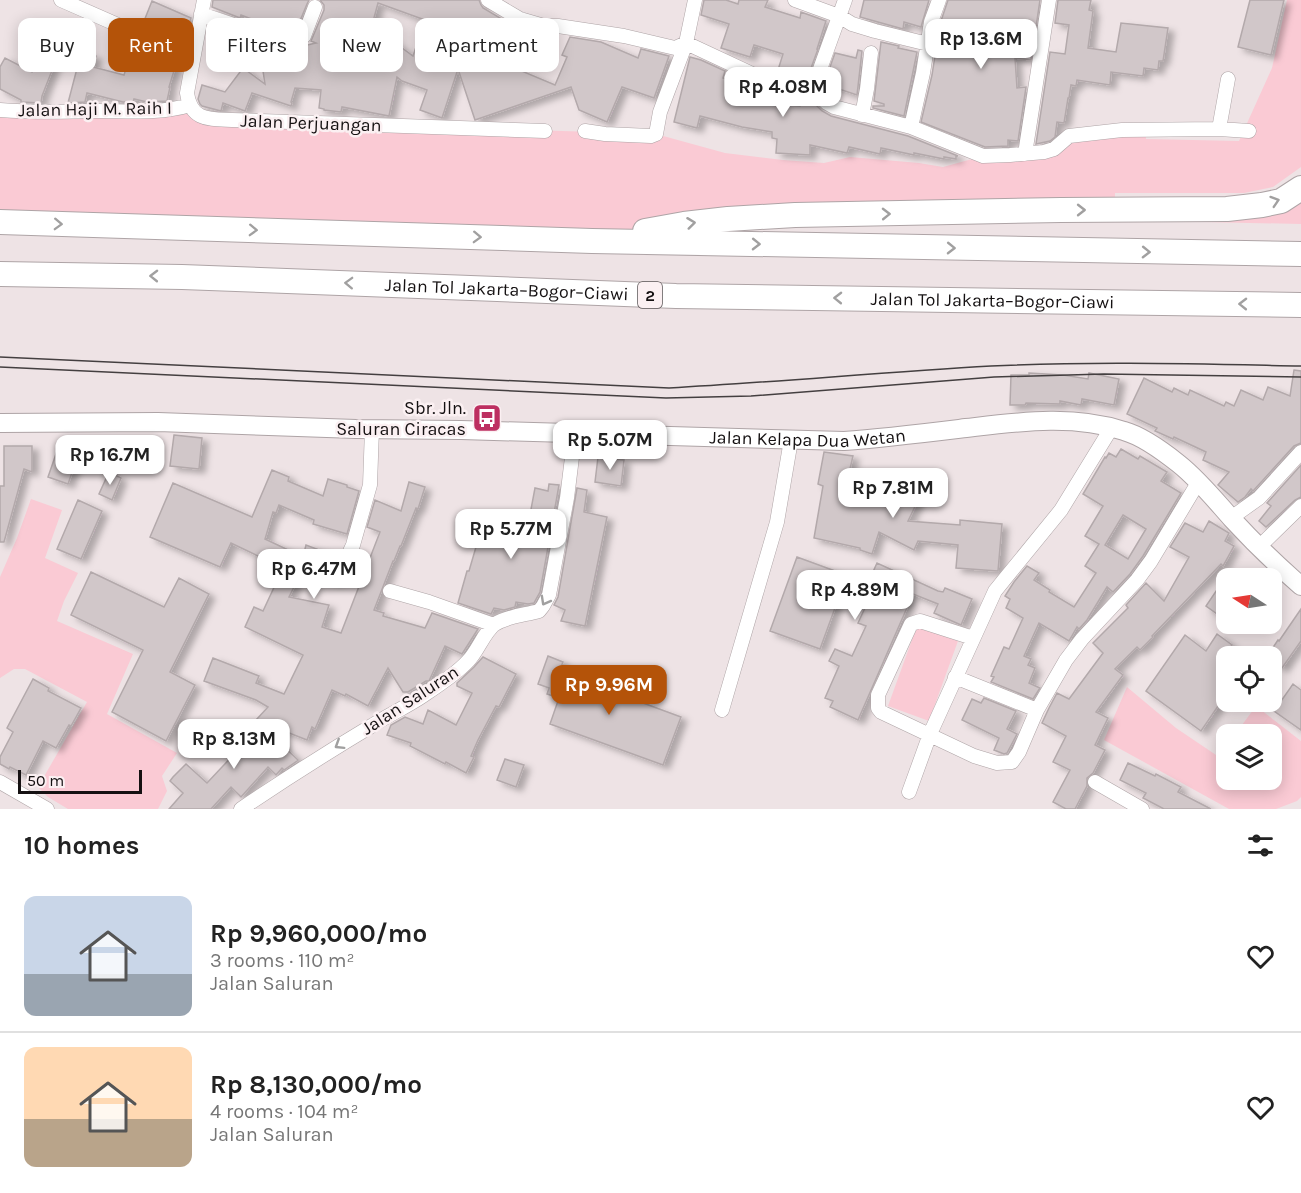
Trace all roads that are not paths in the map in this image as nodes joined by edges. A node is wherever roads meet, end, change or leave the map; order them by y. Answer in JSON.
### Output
{"nodes":[{"id":1,"x":62,"y":0,"type":"edge"},
{"id":2,"x":488,"y":0,"type":"edge"},
{"id":3,"x":695,"y":0,"type":"edge"},
{"id":4,"x":795,"y":0,"type":"edge"},
{"id":5,"x":845,"y":0,"type":"edge"},
{"id":6,"x":939,"y":0,"type":"edge"},
{"id":7,"x":1049,"y":0,"type":"edge"},
{"id":8,"x":202,"y":7,"type":"edge"},
{"id":9,"x":315,"y":7,"type":"dead end"},
{"id":10,"x":839,"y":16,"type":"junction"},
{"id":11,"x":108,"y":20,"type":"edge"},
{"id":12,"x":686,"y":43,"type":"junction"},
{"id":13,"x":928,"y":44,"type":"junction"},
{"id":14,"x":194,"y":52,"type":"edge"},
{"id":15,"x":871,"y":53,"type":"dead end"},
{"id":16,"x":191,"y":72,"type":"edge"},
{"id":17,"x":1228,"y":79,"type":"dead end"},
{"id":18,"x":811,"y":94,"type":"junction"},
{"id":19,"x":190,"y":105,"type":"junction"},
{"id":20,"x":0,"y":110,"type":"edge"},
{"id":21,"x":862,"y":115,"type":"junction"},
{"id":22,"x":911,"y":127,"type":"junction"},
{"id":23,"x":1219,"y":129,"type":"junction"},
{"id":24,"x":545,"y":131,"type":"dead end"},
{"id":25,"x":585,"y":131,"type":"dead end"},
{"id":26,"x":1249,"y":131,"type":"dead end"},
{"id":27,"x":1024,"y":154,"type":"junction"},
{"id":28,"x":1301,"y":188,"type":"edge"},
{"id":29,"x":0,"y":222,"type":"edge"},
{"id":30,"x":592,"y":241,"type":"junction"},
{"id":31,"x":1301,"y":254,"type":"edge"},
{"id":32,"x":0,"y":274,"type":"edge"},
{"id":33,"x":1301,"y":305,"type":"edge"},
{"id":34,"x":0,"y":423,"type":"edge"},
{"id":35,"x":1112,"y":427,"type":"junction"},
{"id":36,"x":372,"y":429,"type":"junction"},
{"id":37,"x":575,"y":434,"type":"junction"},
{"id":38,"x":791,"y":440,"type":"junction"},
{"id":39,"x":1301,"y":452,"type":"edge"},
{"id":40,"x":1199,"y":482,"type":"junction"},
{"id":41,"x":1301,"y":506,"type":"edge"},
{"id":42,"x":1231,"y":518,"type":"junction"},
{"id":43,"x":1259,"y":548,"type":"junction"},
{"id":44,"x":347,"y":558,"type":"dead end"},
{"id":45,"x":1301,"y":586,"type":"edge"},
{"id":46,"x":390,"y":591,"type":"dead end"},
{"id":47,"x":494,"y":625,"type":"junction"},
{"id":48,"x":973,"y":638,"type":"junction"},
{"id":49,"x":955,"y":677,"type":"junction"},
{"id":50,"x":722,"y":710,"type":"dead end"},
{"id":51,"x":1037,"y":710,"type":"junction"},
{"id":52,"x":930,"y":734,"type":"junction"},
{"id":53,"x":0,"y":782,"type":"edge"},
{"id":54,"x":1095,"y":782,"type":"dead end"},
{"id":55,"x":909,"y":792,"type":"dead end"},
{"id":56,"x":47,"y":809,"type":"edge"},
{"id":57,"x":241,"y":809,"type":"edge"},
{"id":58,"x":1142,"y":809,"type":"edge"}],
"edges":[{"from":1,"to":11,"type":"street"},
{"from":2,"to":12,"type":"street"},
{"from":3,"to":12,"type":"street"},
{"from":4,"to":10,"type":"street"},
{"from":5,"to":10,"type":"street"},
{"from":6,"to":13,"type":"street"},
{"from":7,"to":27,"type":"street"},
{"from":8,"to":9,"type":"street"},
{"from":8,"to":14,"type":"street"},
{"from":10,"to":13,"type":"street"},
{"from":10,"to":18,"type":"street"},
{"from":12,"to":18,"type":"street"},
{"from":12,"to":25,"type":"street"},
{"from":13,"to":22,"type":"street"},
{"from":15,"to":21,"type":"street"},
{"from":16,"to":19,"type":"street"},
{"from":17,"to":23,"type":"street"},
{"from":18,"to":21,"type":"street"},
{"from":19,"to":20,"type":"street","name":"Jalan Haji M. Raih I"},
{"from":19,"to":24,"type":"street","name":"Jalan Perjuangan"},
{"from":21,"to":22,"type":"street"},
{"from":22,"to":27,"type":"street"},
{"from":23,"to":26,"type":"street"},
{"from":23,"to":27,"type":"street"},
{"from":30,"to":28,"type":"highway","one_way":true},
{"from":29,"to":30,"type":"highway","one_way":true},
{"from":30,"to":31,"type":"highway","one_way":true},
{"from":33,"to":32,"type":"highway","name":"Jalan Tol Jakarta–Bogor–Ciawi","number":"2","one_way":true},
{"from":34,"to":36,"type":"street","name":"Jalan Kelapa Dua Wetan"},
{"from":35,"to":38,"type":"street","name":"Jalan Kelapa Dua Wetan"},
{"from":35,"to":40,"type":"street","name":"Jalan Kelapa Dua Wetan"},
{"from":35,"to":48,"type":"street"},
{"from":36,"to":37,"type":"street","name":"Jalan Kelapa Dua Wetan"},
{"from":36,"to":44,"type":"street"},
{"from":37,"to":38,"type":"street","name":"Jalan Kelapa Dua Wetan"},
{"from":37,"to":47,"type":"street","one_way":true},
{"from":38,"to":50,"type":"street"},
{"from":39,"to":42,"type":"street"},
{"from":40,"to":42,"type":"street","name":"Jalan Kelapa Dua Wetan"},
{"from":40,"to":51,"type":"street"},
{"from":41,"to":43,"type":"street"},
{"from":42,"to":43,"type":"street","name":"Jalan Kelapa Dua Wetan"},
{"from":43,"to":45,"type":"street","name":"Jalan Kelapa Dua Wetan"},
{"from":46,"to":47,"type":"street"},
{"from":47,"to":57,"type":"street","name":"Jalan Saluran","one_way":true},
{"from":48,"to":49,"type":"street"},
{"from":48,"to":52,"type":"street"},
{"from":49,"to":51,"type":"street"},
{"from":49,"to":52,"type":"street"},
{"from":51,"to":52,"type":"street"},
{"from":52,"to":55,"type":"street"},
{"from":53,"to":56,"type":"street"},
{"from":54,"to":58,"type":"street"}]}
